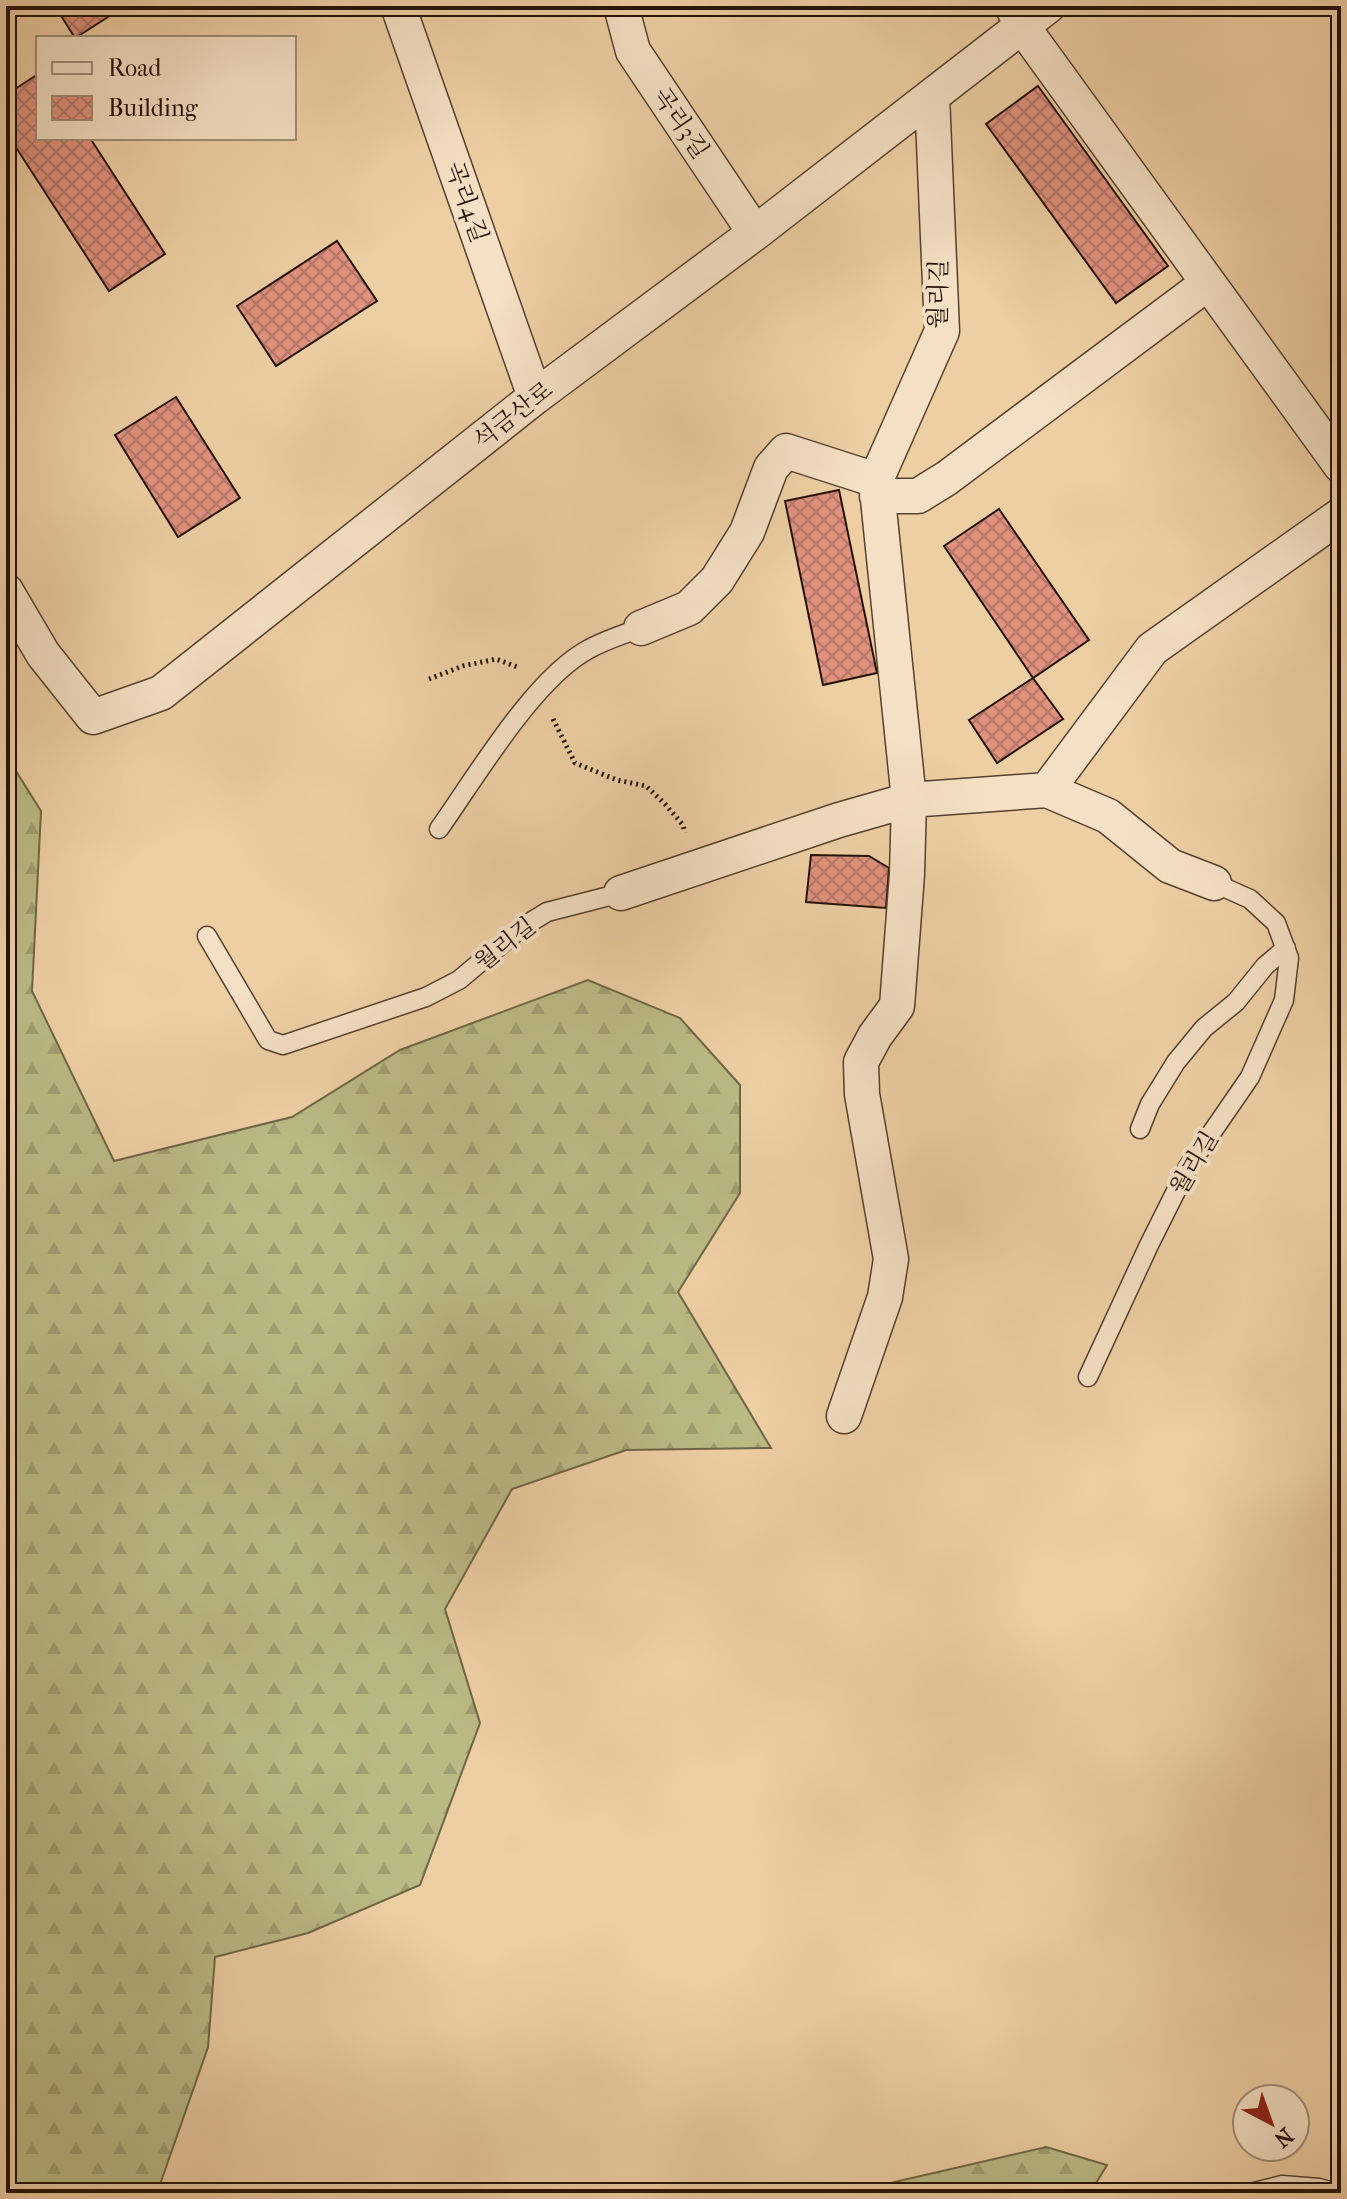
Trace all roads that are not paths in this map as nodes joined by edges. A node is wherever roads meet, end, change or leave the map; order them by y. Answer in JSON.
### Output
{"nodes":[{"id":1,"x":398,"y":6,"type":"edge"},
{"id":2,"x":621,"y":6,"type":"edge"},
{"id":3,"x":1028,"y":13,"type":"edge"},
{"id":4,"x":932,"y":96,"type":"junction"},
{"id":5,"x":755,"y":233,"type":"junction"},
{"id":6,"x":1208,"y":283,"type":"junction"},
{"id":7,"x":535,"y":397,"type":"junction"},
{"id":8,"x":1341,"y":466,"type":"edge"},
{"id":9,"x":876,"y":488,"type":"junction"},
{"id":10,"x":1341,"y":515,"type":"edge"},
{"id":11,"x":6,"y":591,"type":"edge"},
{"id":12,"x":641,"y":628,"type":"joint"},
{"id":13,"x":1047,"y":790,"type":"junction"},
{"id":14,"x":909,"y":800,"type":"junction"},
{"id":15,"x":439,"y":829,"type":"dead end"},
{"id":16,"x":1214,"y":883,"type":"joint"},
{"id":17,"x":621,"y":893,"type":"joint"},
{"id":18,"x":207,"y":936,"type":"dead end"},
{"id":19,"x":1286,"y":948,"type":"junction"},
{"id":20,"x":1140,"y":1129,"type":"dead end"},
{"id":21,"x":1088,"y":1377,"type":"dead end"},
{"id":22,"x":844,"y":1416,"type":"dead end"},
{"id":23,"x":1251,"y":2193,"type":"edge"},
{"id":24,"x":1336,"y":2193,"type":"edge"}],
"edges":[{"from":1,"to":7,"type":"street","name":"곡리4길"},
{"from":2,"to":5,"type":"street","name":"곡리3길"},
{"from":3,"to":4,"type":"street","name":"석금산로"},
{"from":3,"to":6,"type":"street"},
{"from":4,"to":5,"type":"street","name":"석금산로"},
{"from":4,"to":9,"type":"street","name":"월리길"},
{"from":5,"to":7,"type":"street","name":"석금산로"},
{"from":6,"to":8,"type":"street"},
{"from":6,"to":9,"type":"street"},
{"from":7,"to":11,"type":"street","name":"석금산로"},
{"from":9,"to":12,"type":"street"},
{"from":9,"to":14,"type":"street","name":"월리길"},
{"from":10,"to":13,"type":"street"},
{"from":12,"to":15,"type":"lane"},
{"from":13,"to":14,"type":"street","name":"월리길"},
{"from":13,"to":16,"type":"street","name":"월리길"},
{"from":14,"to":17,"type":"street","name":"월리길"},
{"from":14,"to":22,"type":"street","name":"월리길"},
{"from":16,"to":19,"type":"lane","name":"월리길"},
{"from":17,"to":18,"type":"lane","name":"월리길"},
{"from":19,"to":20,"type":"lane"},
{"from":19,"to":21,"type":"lane","name":"월리길"},
{"from":23,"to":24,"type":"lane"}]}
